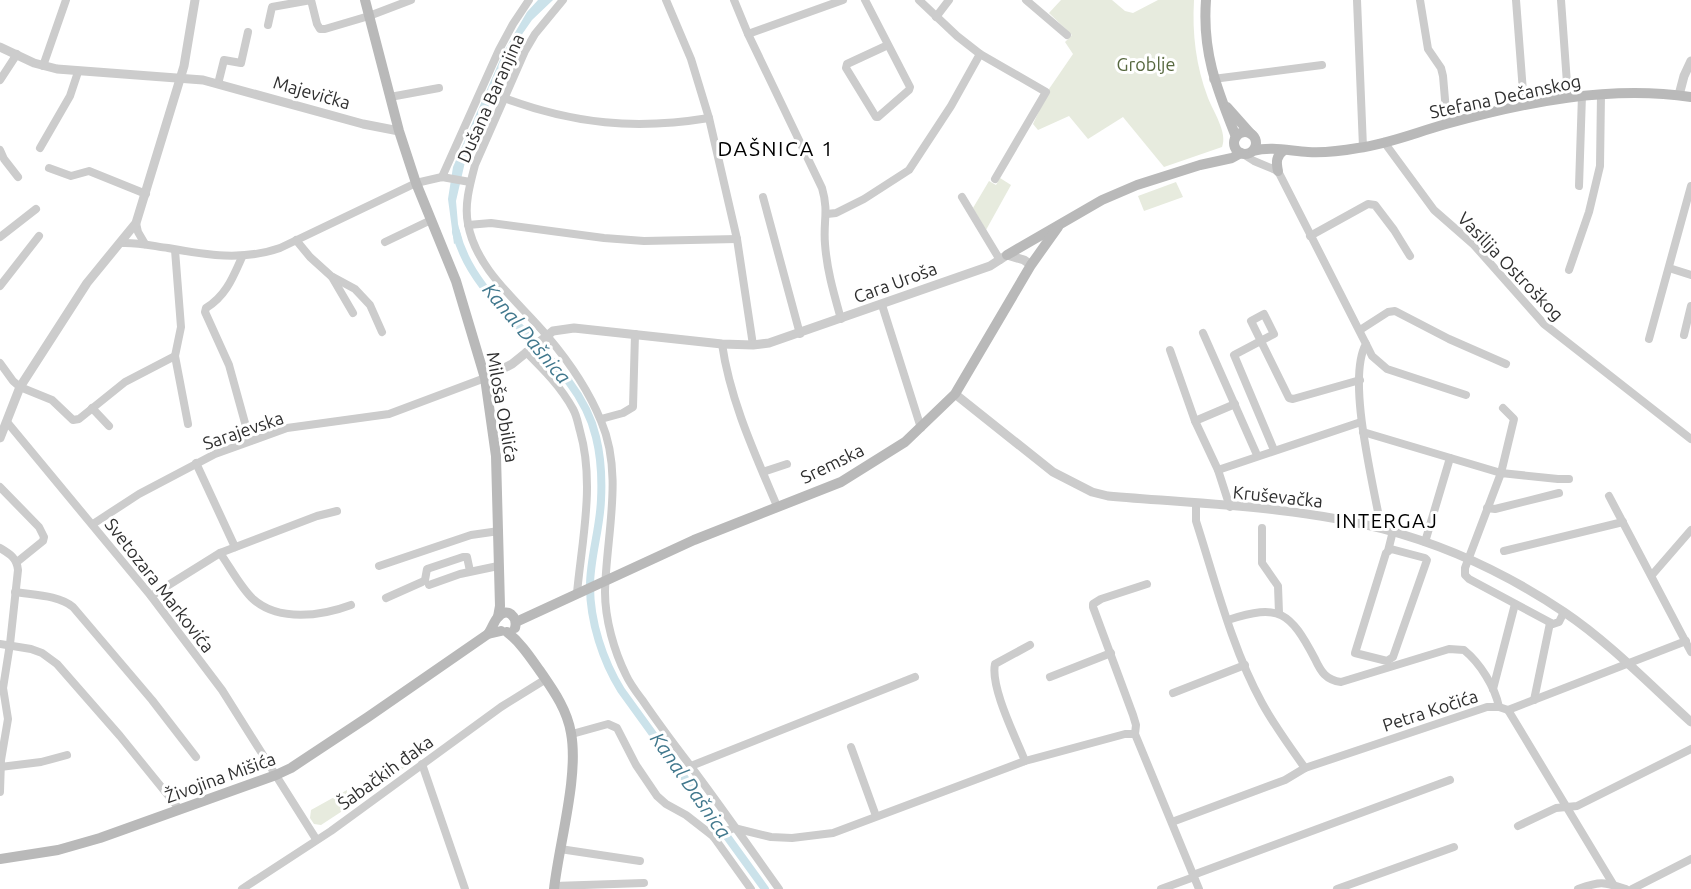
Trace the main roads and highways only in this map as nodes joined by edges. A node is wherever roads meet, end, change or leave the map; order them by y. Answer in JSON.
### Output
{"nodes":[{"id":1,"x":365,"y":0,"type":"edge"},
{"id":2,"x":1206,"y":0,"type":"edge"},
{"id":3,"x":1691,"y":96,"type":"edge"},
{"id":4,"x":1222,"y":103,"type":"junction"},
{"id":5,"x":1252,"y":135,"type":"junction"},
{"id":6,"x":1235,"y":138,"type":"junction"},
{"id":7,"x":1284,"y":150,"type":"junction"},
{"id":8,"x":1298,"y":152,"type":"junction"},
{"id":9,"x":1247,"y":153,"type":"junction"},
{"id":10,"x":1200,"y":165,"type":"junction"},
{"id":11,"x":1278,"y":171,"type":"road end"},
{"id":12,"x":1058,"y":227,"type":"junction"},
{"id":13,"x":1004,"y":258,"type":"road end"},
{"id":14,"x":506,"y":620,"type":"junction"},
{"id":15,"x":488,"y":634,"type":"joint"},
{"id":16,"x":0,"y":859,"type":"edge"},
{"id":17,"x":554,"y":888,"type":"edge"}],
"edges":[{"from":1,"to":14,"type":"main road","name":"Miloša Obilića"},
{"from":2,"to":4,"type":"main road"},
{"from":3,"to":8,"type":"main road","name":"Stefana Dečanskog"},
{"from":4,"to":5,"type":"main road"},
{"from":4,"to":6,"type":"main road"},
{"from":5,"to":6,"type":"main road"},
{"from":5,"to":8,"type":"main road"},
{"from":5,"to":9,"type":"main road"},
{"from":6,"to":9,"type":"main road"},
{"from":6,"to":10,"type":"main road"},
{"from":7,"to":8,"type":"main road"},
{"from":7,"to":9,"type":"main road"},
{"from":7,"to":11,"type":"main road"},
{"from":9,"to":10,"type":"main road"},
{"from":10,"to":12,"type":"main road"},
{"from":12,"to":13,"type":"main road"},
{"from":12,"to":14,"type":"main road","name":"Sremska"},
{"from":14,"to":15,"type":"main road","name":"Sremska"},
{"from":14,"to":17,"type":"main road","name":"Miloša Obilića"},
{"from":15,"to":16,"type":"main road","name":"Živojina Mišića"}]}
